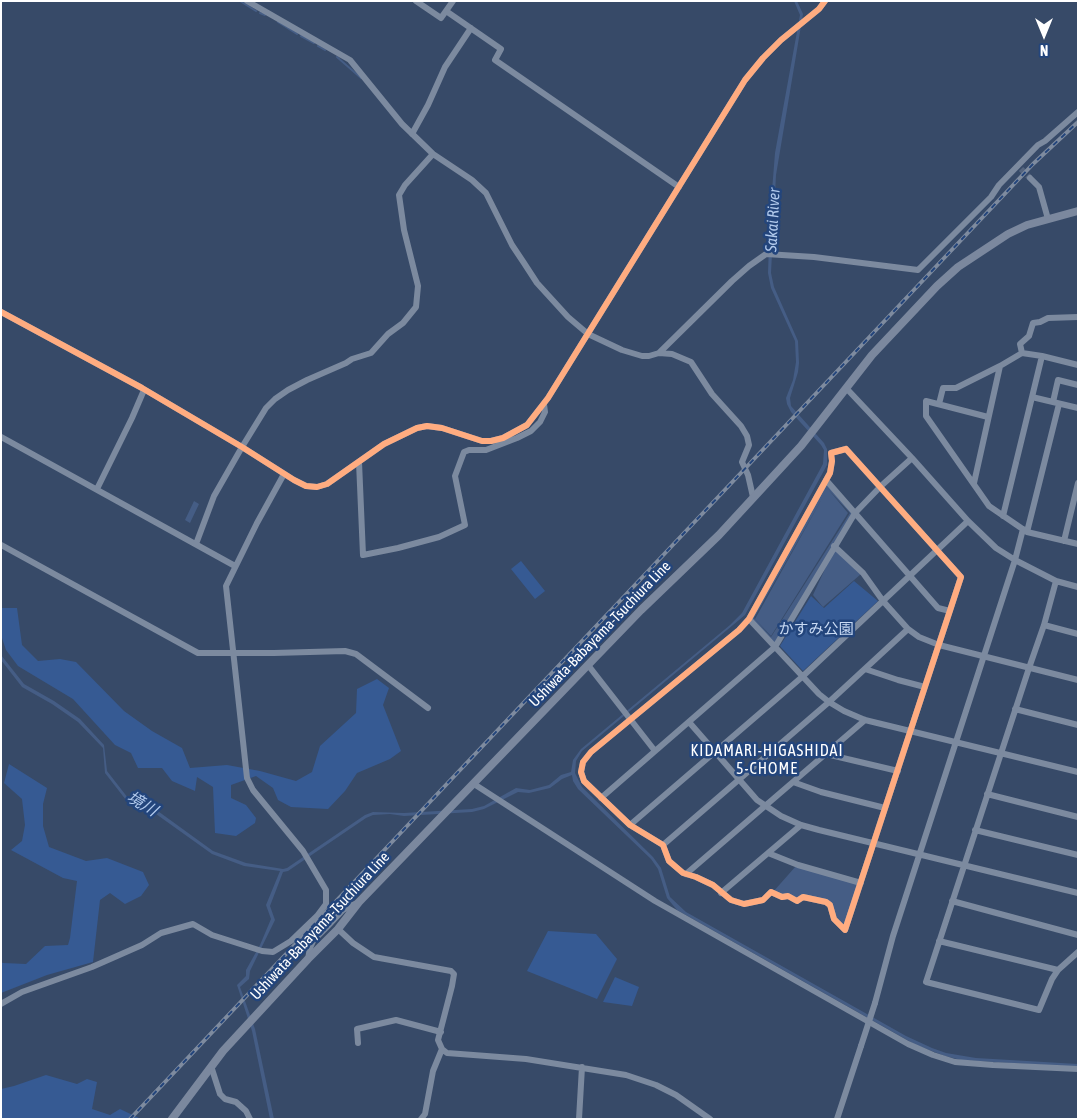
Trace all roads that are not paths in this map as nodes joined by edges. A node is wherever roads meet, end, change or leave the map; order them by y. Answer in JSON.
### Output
{"nodes":[{"id":1,"x":247,"y":1,"type":"edge"},
{"id":2,"x":416,"y":1,"type":"edge"},
{"id":3,"x":452,"y":1,"type":"edge"},
{"id":4,"x":825,"y":1,"type":"edge"},
{"id":5,"x":446,"y":11,"type":"junction"},
{"id":6,"x":471,"y":28,"type":"junction"},
{"id":7,"x":1078,"y":112,"type":"edge"},
{"id":8,"x":412,"y":134,"type":"junction"},
{"id":9,"x":433,"y":154,"type":"junction"},
{"id":10,"x":1030,"y":178,"type":"tunnel mouth"},
{"id":11,"x":678,"y":187,"type":"junction"},
{"id":12,"x":1078,"y":211,"type":"edge"},
{"id":13,"x":1048,"y":219,"type":"junction"},
{"id":14,"x":1,"y":312,"type":"edge"},
{"id":15,"x":1078,"y":317,"type":"edge"},
{"id":16,"x":588,"y":334,"type":"junction"},
{"id":17,"x":659,"y":353,"type":"junction"},
{"id":18,"x":1022,"y":353,"type":"junction"},
{"id":19,"x":1042,"y":356,"type":"junction"},
{"id":20,"x":1078,"y":365,"type":"edge"},
{"id":21,"x":1000,"y":366,"type":"junction"},
{"id":22,"x":1078,"y":385,"type":"edge"},
{"id":23,"x":846,"y":389,"type":"junction"},
{"id":24,"x":144,"y":390,"type":"junction"},
{"id":25,"x":1032,"y":397,"type":"junction"},
{"id":26,"x":1056,"y":403,"type":"junction"},
{"id":27,"x":544,"y":404,"type":"junction"},
{"id":28,"x":939,"y":404,"type":"junction"},
{"id":29,"x":1078,"y":408,"type":"edge"},
{"id":30,"x":988,"y":417,"type":"junction"},
{"id":31,"x":1,"y":437,"type":"edge"},
{"id":32,"x":242,"y":447,"type":"junction"},
{"id":33,"x":912,"y":458,"type":"junction"},
{"id":34,"x":359,"y":462,"type":"junction"},
{"id":35,"x":284,"y":474,"type":"junction"},
{"id":36,"x":826,"y":480,"type":"junction"},
{"id":37,"x":1078,"y":483,"type":"edge"},
{"id":38,"x":974,"y":484,"type":"junction"},
{"id":39,"x":880,"y":486,"type":"junction"},
{"id":40,"x":97,"y":489,"type":"junction"},
{"id":41,"x":753,"y":497,"type":"junction"},
{"id":42,"x":855,"y":513,"type":"junction"},
{"id":43,"x":1003,"y":516,"type":"junction"},
{"id":44,"x":968,"y":521,"type":"junction"},
{"id":45,"x":1025,"y":530,"type":"junction"},
{"id":46,"x":1064,"y":541,"type":"junction"},
{"id":47,"x":196,"y":544,"type":"junction"},
{"id":48,"x":1078,"y":544,"type":"edge"},
{"id":49,"x":1,"y":546,"type":"edge"},
{"id":50,"x":834,"y":546,"type":"junction"},
{"id":51,"x":938,"y":551,"type":"junction"},
{"id":52,"x":1015,"y":560,"type":"junction"},
{"id":53,"x":235,"y":566,"type":"junction"},
{"id":54,"x":910,"y":576,"type":"junction"},
{"id":55,"x":1056,"y":581,"type":"junction"},
{"id":56,"x":1078,"y":587,"type":"edge"},
{"id":57,"x":882,"y":601,"type":"junction"},
{"id":58,"x":950,"y":611,"type":"junction"},
{"id":59,"x":749,"y":619,"type":"junction"},
{"id":60,"x":1044,"y":625,"type":"junction"},
{"id":61,"x":908,"y":629,"type":"junction"},
{"id":62,"x":1078,"y":634,"type":"edge"},
{"id":63,"x":939,"y":645,"type":"junction"},
{"id":64,"x":774,"y":647,"type":"junction"},
{"id":65,"x":234,"y":654,"type":"junction"},
{"id":66,"x":983,"y":656,"type":"junction"},
{"id":67,"x":588,"y":665,"type":"junction"},
{"id":68,"x":1029,"y":668,"type":"junction"},
{"id":69,"x":865,"y":669,"type":"junction"},
{"id":70,"x":802,"y":677,"type":"junction"},
{"id":71,"x":1078,"y":680,"type":"edge"},
{"id":72,"x":925,"y":687,"type":"junction"},
{"id":73,"x":829,"y":702,"type":"junction"},
{"id":74,"x":428,"y":708,"type":"dead end"},
{"id":75,"x":1015,"y":709,"type":"junction"},
{"id":76,"x":630,"y":720,"type":"junction"},
{"id":77,"x":865,"y":720,"type":"junction"},
{"id":78,"x":689,"y":722,"type":"junction"},
{"id":79,"x":1078,"y":724,"type":"edge"},
{"id":80,"x":911,"y":731,"type":"junction"},
{"id":81,"x":955,"y":742,"type":"junction"},
{"id":82,"x":655,"y":751,"type":"junction"},
{"id":83,"x":714,"y":752,"type":"junction"},
{"id":84,"x":1000,"y":753,"type":"junction"},
{"id":85,"x":826,"y":754,"type":"junction"},
{"id":86,"x":898,"y":771,"type":"junction"},
{"id":87,"x":1078,"y":772,"type":"edge"},
{"id":88,"x":738,"y":780,"type":"junction"},
{"id":89,"x":793,"y":782,"type":"junction"},
{"id":90,"x":474,"y":784,"type":"junction"},
{"id":91,"x":987,"y":794,"type":"junction"},
{"id":92,"x":602,"y":798,"type":"junction"},
{"id":93,"x":765,"y":806,"type":"junction"},
{"id":94,"x":886,"y":808,"type":"junction"},
{"id":95,"x":1078,"y":817,"type":"edge"},
{"id":96,"x":630,"y":825,"type":"junction"},
{"id":97,"x":801,"y":825,"type":"junction"},
{"id":98,"x":975,"y":830,"type":"junction"},
{"id":99,"x":874,"y":844,"type":"junction"},
{"id":100,"x":663,"y":845,"type":"junction"},
{"id":101,"x":768,"y":853,"type":"junction"},
{"id":102,"x":918,"y":855,"type":"junction"},
{"id":103,"x":1078,"y":855,"type":"edge"},
{"id":104,"x":964,"y":865,"type":"junction"},
{"id":105,"x":686,"y":874,"type":"junction"},
{"id":106,"x":861,"y":883,"type":"junction"},
{"id":107,"x":721,"y":893,"type":"junction"},
{"id":108,"x":1078,"y":893,"type":"edge"},
{"id":109,"x":952,"y":901,"type":"junction"},
{"id":110,"x":359,"y":902,"type":"junction"},
{"id":111,"x":317,"y":916,"type":"junction"},
{"id":112,"x":327,"y":927,"type":"junction"},
{"id":113,"x":338,"y":929,"type":"junction"},
{"id":114,"x":1078,"y":935,"type":"edge"},
{"id":115,"x":939,"y":941,"type":"junction"},
{"id":116,"x":1078,"y":952,"type":"edge"},
{"id":117,"x":308,"y":959,"type":"junction"},
{"id":118,"x":1058,"y":970,"type":"junction"},
{"id":119,"x":1,"y":1004,"type":"edge"},
{"id":120,"x":440,"y":1032,"type":"junction"},
{"id":121,"x":358,"y":1043,"type":"dead end"},
{"id":122,"x":442,"y":1049,"type":"junction"},
{"id":123,"x":212,"y":1066,"type":"junction"},
{"id":124,"x":582,"y":1067,"type":"junction"},
{"id":125,"x":1078,"y":1069,"type":"edge"},
{"id":126,"x":172,"y":1119,"type":"edge"},
{"id":127,"x":250,"y":1119,"type":"edge"},
{"id":128,"x":421,"y":1119,"type":"edge"},
{"id":129,"x":579,"y":1119,"type":"edge"},
{"id":130,"x":710,"y":1119,"type":"edge"},
{"id":131,"x":837,"y":1119,"type":"edge"}],
"edges":[{"from":1,"to":8,"type":"street"},
{"from":2,"to":5,"type":"street"},
{"from":3,"to":5,"type":"street"},
{"from":4,"to":11,"type":"street"},
{"from":5,"to":6,"type":"street"},
{"from":6,"to":8,"type":"street"},
{"from":6,"to":11,"type":"street"},
{"from":7,"to":17,"type":"street"},
{"from":8,"to":9,"type":"street"},
{"from":9,"to":16,"type":"street"},
{"from":9,"to":32,"type":"street"},
{"from":10,"to":13,"type":"street"},
{"from":11,"to":16,"type":"street"},
{"from":12,"to":13,"type":"main road","name":"Ushiwata-Babayama-Tsuchiura Line"},
{"from":13,"to":23,"type":"main road","name":"Ushiwata-Babayama-Tsuchiura Line"},
{"from":14,"to":24,"type":"street"},
{"from":15,"to":18,"type":"street"},
{"from":16,"to":17,"type":"street"},
{"from":16,"to":27,"type":"street"},
{"from":17,"to":41,"type":"street"},
{"from":18,"to":19,"type":"street"},
{"from":18,"to":21,"type":"street"},
{"from":19,"to":20,"type":"street"},
{"from":19,"to":25,"type":"street"},
{"from":21,"to":28,"type":"street"},
{"from":21,"to":30,"type":"street"},
{"from":22,"to":26,"type":"street"},
{"from":23,"to":33,"type":"street"},
{"from":23,"to":41,"type":"main road","name":"Ushiwata-Babayama-Tsuchiura Line"},
{"from":24,"to":32,"type":"street"},
{"from":24,"to":40,"type":"street"},
{"from":25,"to":26,"type":"street"},
{"from":25,"to":43,"type":"street"},
{"from":26,"to":29,"type":"street"},
{"from":26,"to":45,"type":"street"},
{"from":27,"to":34,"type":"street"},
{"from":27,"to":34,"type":"street"},
{"from":28,"to":30,"type":"street"},
{"from":28,"to":38,"type":"street"},
{"from":30,"to":38,"type":"street"},
{"from":31,"to":40,"type":"street"},
{"from":32,"to":35,"type":"street"},
{"from":32,"to":47,"type":"street"},
{"from":33,"to":39,"type":"street"},
{"from":33,"to":44,"type":"street"},
{"from":34,"to":35,"type":"street"},
{"from":35,"to":53,"type":"street"},
{"from":36,"to":39,"type":"street"},
{"from":36,"to":42,"type":"street"},
{"from":36,"to":59,"type":"street"},
{"from":37,"to":46,"type":"street"},
{"from":38,"to":43,"type":"street"},
{"from":39,"to":42,"type":"street"},
{"from":39,"to":51,"type":"street"},
{"from":40,"to":47,"type":"street"},
{"from":41,"to":67,"type":"main road","name":"Ushiwata-Babayama-Tsuchiura Line"},
{"from":42,"to":50,"type":"street"},
{"from":42,"to":54,"type":"street"},
{"from":43,"to":45,"type":"street"},
{"from":44,"to":51,"type":"street"},
{"from":44,"to":52,"type":"street"},
{"from":45,"to":46,"type":"street"},
{"from":45,"to":52,"type":"street"},
{"from":46,"to":48,"type":"street"},
{"from":47,"to":53,"type":"street"},
{"from":49,"to":65,"type":"street"},
{"from":50,"to":57,"type":"street"},
{"from":50,"to":64,"type":"street"},
{"from":51,"to":54,"type":"street"},
{"from":51,"to":58,"type":"street"},
{"from":52,"to":55,"type":"street"},
{"from":52,"to":66,"type":"street"},
{"from":53,"to":65,"type":"street"},
{"from":54,"to":57,"type":"street"},
{"from":54,"to":58,"type":"street"},
{"from":55,"to":56,"type":"street"},
{"from":55,"to":60,"type":"street"},
{"from":57,"to":61,"type":"street"},
{"from":57,"to":70,"type":"street"},
{"from":58,"to":63,"type":"street"},
{"from":59,"to":64,"type":"street"},
{"from":59,"to":76,"type":"street"},
{"from":60,"to":62,"type":"street"},
{"from":60,"to":68,"type":"street"},
{"from":61,"to":63,"type":"street"},
{"from":61,"to":69,"type":"street"},
{"from":63,"to":66,"type":"street"},
{"from":63,"to":72,"type":"street"},
{"from":64,"to":70,"type":"street"},
{"from":64,"to":78,"type":"street"},
{"from":65,"to":74,"type":"street"},
{"from":65,"to":111,"type":"street"},
{"from":66,"to":68,"type":"street"},
{"from":66,"to":81,"type":"street"},
{"from":67,"to":76,"type":"street"},
{"from":67,"to":90,"type":"main road","name":"Ushiwata-Babayama-Tsuchiura Line"},
{"from":68,"to":71,"type":"street"},
{"from":68,"to":75,"type":"street"},
{"from":69,"to":72,"type":"street"},
{"from":69,"to":73,"type":"street"},
{"from":70,"to":73,"type":"street"},
{"from":70,"to":83,"type":"street"},
{"from":72,"to":80,"type":"street"},
{"from":73,"to":77,"type":"street"},
{"from":73,"to":88,"type":"street"},
{"from":75,"to":79,"type":"street"},
{"from":75,"to":84,"type":"street"},
{"from":76,"to":82,"type":"street"},
{"from":76,"to":92,"type":"street"},
{"from":77,"to":80,"type":"street"},
{"from":77,"to":85,"type":"street"},
{"from":78,"to":82,"type":"street"},
{"from":78,"to":83,"type":"street"},
{"from":80,"to":81,"type":"street"},
{"from":80,"to":86,"type":"street"},
{"from":81,"to":84,"type":"street"},
{"from":81,"to":102,"type":"street"},
{"from":82,"to":92,"type":"street"},
{"from":83,"to":88,"type":"street"},
{"from":83,"to":96,"type":"street"},
{"from":84,"to":87,"type":"street"},
{"from":84,"to":91,"type":"street"},
{"from":85,"to":86,"type":"street"},
{"from":85,"to":89,"type":"street"},
{"from":86,"to":94,"type":"street"},
{"from":88,"to":93,"type":"street"},
{"from":88,"to":100,"type":"street"},
{"from":89,"to":93,"type":"street"},
{"from":89,"to":94,"type":"street"},
{"from":90,"to":110,"type":"main road","name":"Ushiwata-Babayama-Tsuchiura Line"},
{"from":90,"to":125,"type":"street"},
{"from":91,"to":95,"type":"street"},
{"from":91,"to":98,"type":"street"},
{"from":92,"to":96,"type":"street"},
{"from":93,"to":97,"type":"street"},
{"from":93,"to":105,"type":"street"},
{"from":94,"to":99,"type":"street"},
{"from":96,"to":100,"type":"street"},
{"from":97,"to":99,"type":"street"},
{"from":97,"to":101,"type":"street"},
{"from":98,"to":103,"type":"street"},
{"from":98,"to":104,"type":"street"},
{"from":99,"to":102,"type":"street"},
{"from":99,"to":106,"type":"street"},
{"from":100,"to":105,"type":"street"},
{"from":101,"to":106,"type":"street"},
{"from":101,"to":107,"type":"street"},
{"from":102,"to":104,"type":"street"},
{"from":102,"to":131,"type":"street","bridge":true},
{"from":104,"to":108,"type":"street"},
{"from":104,"to":109,"type":"street"},
{"from":105,"to":107,"type":"street"},
{"from":106,"to":107,"type":"street"},
{"from":109,"to":114,"type":"street"},
{"from":109,"to":115,"type":"street"},
{"from":110,"to":112,"type":"street"},
{"from":110,"to":113,"type":"main road","name":"Ushiwata-Babayama-Tsuchiura Line"},
{"from":111,"to":112,"type":"street"},
{"from":111,"to":119,"type":"street"},
{"from":112,"to":117,"type":"street"},
{"from":113,"to":117,"type":"main road","name":"Ushiwata-Babayama-Tsuchiura Line"},
{"from":113,"to":120,"type":"street"},
{"from":115,"to":118,"type":"street"},
{"from":115,"to":118,"type":"street"},
{"from":116,"to":118,"type":"street"},
{"from":117,"to":123,"type":"main road","name":"Ushiwata-Babayama-Tsuchiura Line"},
{"from":120,"to":121,"type":"street"},
{"from":120,"to":122,"type":"street"},
{"from":122,"to":124,"type":"street"},
{"from":122,"to":128,"type":"street"},
{"from":123,"to":126,"type":"main road","name":"Ushiwata-Babayama-Tsuchiura Line"},
{"from":123,"to":127,"type":"street"},
{"from":124,"to":129,"type":"street"},
{"from":124,"to":130,"type":"street"}]}
